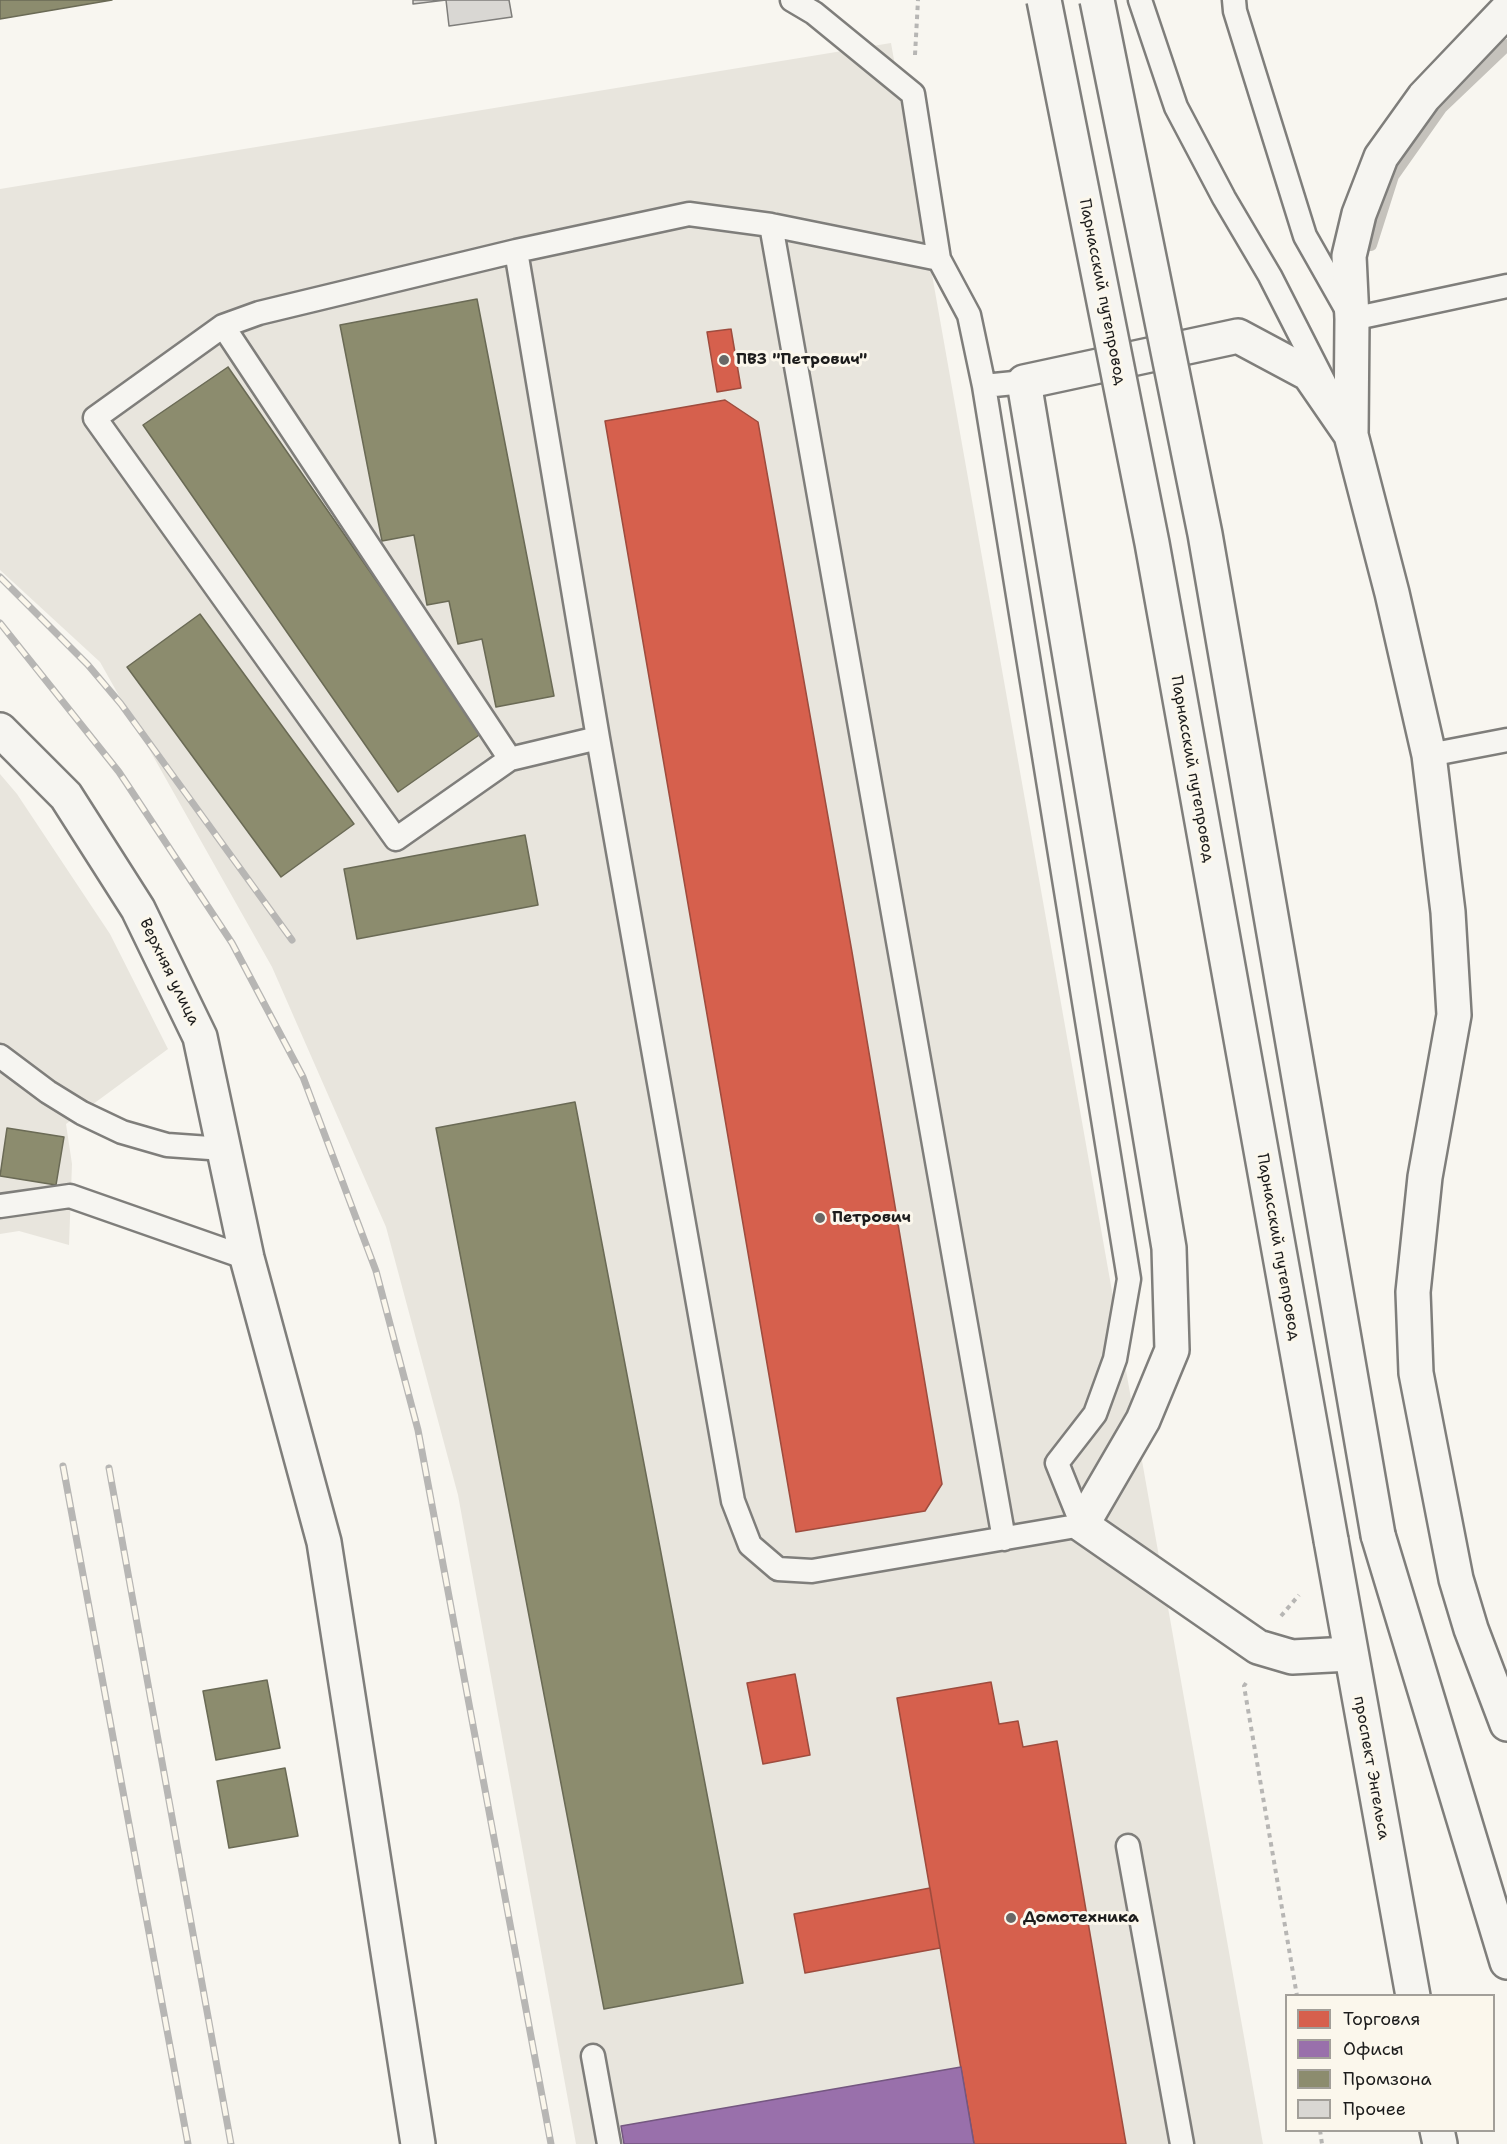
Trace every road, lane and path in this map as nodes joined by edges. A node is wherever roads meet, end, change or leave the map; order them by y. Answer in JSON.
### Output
{"nodes":[{"id":1,"x":792,"y":0,"type":"edge"},
{"id":2,"x":918,"y":0,"type":"edge"},
{"id":3,"x":1044,"y":0,"type":"edge"},
{"id":4,"x":1097,"y":0,"type":"edge"},
{"id":5,"x":1140,"y":0,"type":"edge"},
{"id":6,"x":1234,"y":0,"type":"edge"},
{"id":7,"x":1507,"y":10,"type":"edge"},
{"id":8,"x":913,"y":94,"type":"junction"},
{"id":9,"x":771,"y":225,"type":"junction"},
{"id":10,"x":516,"y":251,"type":"junction"},
{"id":11,"x":939,"y":259,"type":"junction"},
{"id":12,"x":1507,"y":286,"type":"edge"},
{"id":13,"x":1352,"y":319,"type":"junction"},
{"id":14,"x":223,"y":326,"type":"junction"},
{"id":15,"x":1024,"y":382,"type":"junction"},
{"id":16,"x":984,"y":386,"type":"junction"},
{"id":17,"x":1351,"y":435,"type":"junction"},
{"id":18,"x":0,"y":730,"type":"edge"},
{"id":19,"x":598,"y":738,"type":"junction"},
{"id":20,"x":1507,"y":741,"type":"edge"},
{"id":21,"x":1429,"y":755,"type":"junction"},
{"id":22,"x":510,"y":759,"type":"junction"},
{"id":23,"x":0,"y":1056,"type":"edge"},
{"id":24,"x":224,"y":1149,"type":"junction"},
{"id":25,"x":0,"y":1206,"type":"edge"},
{"id":26,"x":247,"y":1258,"type":"junction"},
{"id":27,"x":1082,"y":1525,"type":"junction"},
{"id":28,"x":1004,"y":1539,"type":"junction"},
{"id":29,"x":1331,"y":1540,"type":"joint"},
{"id":30,"x":1299,"y":1595,"type":"dead end"},
{"id":31,"x":1258,"y":1647,"type":"junction"},
{"id":32,"x":1350,"y":1654,"type":"junction"},
{"id":33,"x":1507,"y":1724,"type":"edge"},
{"id":34,"x":1128,"y":1846,"type":"dead end"},
{"id":35,"x":1507,"y":1962,"type":"edge"},
{"id":36,"x":1297,"y":1994,"type":"edge"},
{"id":37,"x":1413,"y":1994,"type":"edge"},
{"id":38,"x":594,"y":2056,"type":"dead end"},
{"id":39,"x":418,"y":2144,"type":"edge"},
{"id":40,"x":609,"y":2144,"type":"edge"},
{"id":41,"x":1182,"y":2144,"type":"edge"}],
"edges":[{"from":1,"to":8,"type":"lane"},
{"from":2,"to":8,"type":"path"},
{"from":3,"to":29,"type":"street","name":"Парнасский путепровод","bridge":true},
{"from":4,"to":35,"type":"street","bridge":true},
{"from":5,"to":17,"type":"lane"},
{"from":6,"to":13,"type":"lane"},
{"from":7,"to":13,"type":"street"},
{"from":8,"to":11,"type":"lane"},
{"from":9,"to":10,"type":"lane"},
{"from":9,"to":11,"type":"lane"},
{"from":9,"to":28,"type":"lane"},
{"from":10,"to":14,"type":"lane"},
{"from":10,"to":19,"type":"lane"},
{"from":11,"to":16,"type":"lane"},
{"from":12,"to":13,"type":"lane"},
{"from":13,"to":17,"type":"street"},
{"from":14,"to":22,"type":"lane"},
{"from":14,"to":22,"type":"lane"},
{"from":15,"to":16,"type":"lane"},
{"from":15,"to":17,"type":"street"},
{"from":15,"to":27,"type":"street"},
{"from":16,"to":27,"type":"lane"},
{"from":17,"to":21,"type":"street"},
{"from":18,"to":24,"type":"street","name":"Верхняя улица"},
{"from":19,"to":22,"type":"lane"},
{"from":19,"to":28,"type":"lane"},
{"from":20,"to":21,"type":"lane"},
{"from":21,"to":33,"type":"street"},
{"from":23,"to":24,"type":"lane"},
{"from":24,"to":26,"type":"street","name":"Верхняя улица"},
{"from":25,"to":26,"type":"lane"},
{"from":26,"to":39,"type":"street","name":"Верхняя улица"},
{"from":27,"to":28,"type":"lane"},
{"from":27,"to":31,"type":"street"},
{"from":29,"to":32,"type":"street","name":"проспект Энгельса"},
{"from":30,"to":31,"type":"path"},
{"from":31,"to":32,"type":"street"},
{"from":31,"to":36,"type":"path"},
{"from":32,"to":37,"type":"street","name":"проспект Энгельса"},
{"from":34,"to":41,"type":"lane"},
{"from":38,"to":40,"type":"lane"}]}
